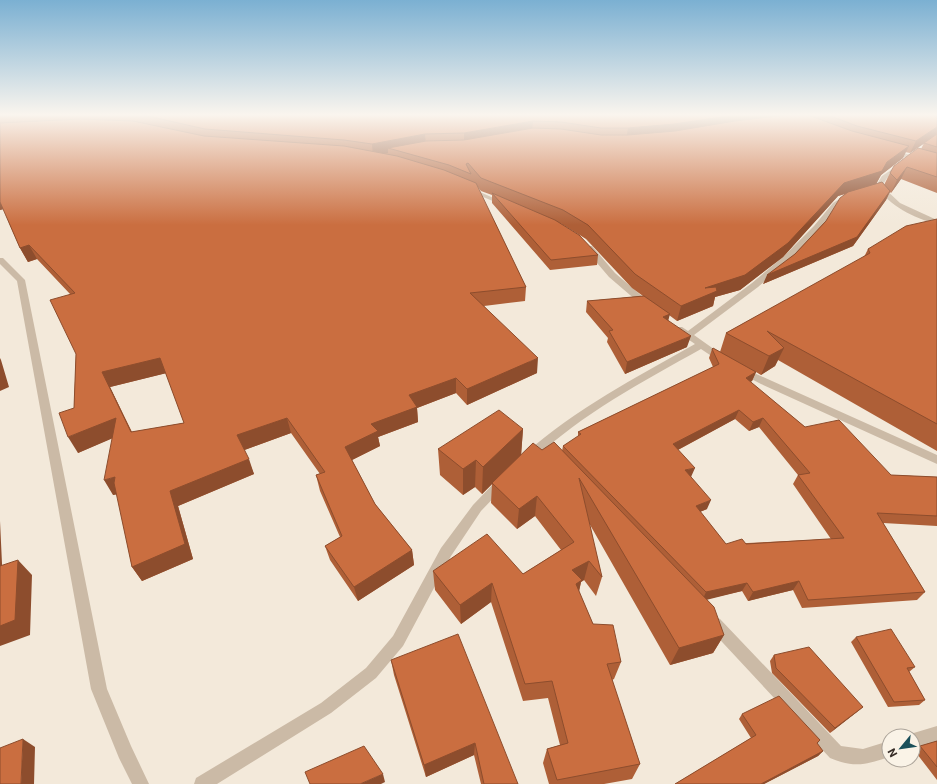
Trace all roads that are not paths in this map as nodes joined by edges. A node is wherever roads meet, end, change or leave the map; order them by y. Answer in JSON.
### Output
{"nodes":[{"id":1,"x":890,"y":152,"type":"edge"},
{"id":2,"x":920,"y":152,"type":"edge"},
{"id":3,"x":912,"y":158,"type":"junction"},
{"id":4,"x":937,"y":164,"type":"edge"},
{"id":5,"x":461,"y":186,"type":"edge"},
{"id":6,"x":856,"y":192,"type":"edge"},
{"id":7,"x":509,"y":206,"type":"edge"},
{"id":8,"x":937,"y":222,"type":"edge"},
{"id":9,"x":582,"y":242,"type":"edge"},
{"id":10,"x":0,"y":260,"type":"edge"},
{"id":11,"x":652,"y":309,"type":"edge"},
{"id":12,"x":670,"y":322,"type":"edge"},
{"id":13,"x":687,"y":336,"type":"junction"},
{"id":14,"x":701,"y":345,"type":"junction"},
{"id":15,"x":542,"y":444,"type":"junction"},
{"id":16,"x":552,"y":455,"type":"edge"},
{"id":17,"x":937,"y":460,"type":"edge"},
{"id":18,"x":520,"y":465,"type":"edge"},
{"id":19,"x":509,"y":476,"type":"edge"},
{"id":20,"x":708,"y":617,"type":"edge"},
{"id":21,"x":937,"y":734,"type":"edge"},
{"id":22,"x":921,"y":739,"type":"edge"},
{"id":23,"x":881,"y":752,"type":"edge"},
{"id":24,"x":141,"y":784,"type":"edge"},
{"id":25,"x":202,"y":784,"type":"edge"}],
"edges":[{"from":1,"to":3,"type":"street"},
{"from":2,"to":3,"type":"street"},
{"from":3,"to":4,"type":"street"},
{"from":3,"to":8,"type":"street"},
{"from":5,"to":7,"type":"street"},
{"from":6,"to":13,"type":"street"},
{"from":9,"to":11,"type":"street"},
{"from":10,"to":24,"type":"street"},
{"from":12,"to":13,"type":"street"},
{"from":13,"to":14,"type":"street"},
{"from":14,"to":15,"type":"street"},
{"from":14,"to":17,"type":"street"},
{"from":15,"to":16,"type":"street"},
{"from":15,"to":18,"type":"street"},
{"from":19,"to":25,"type":"street"},
{"from":20,"to":23,"type":"street"},
{"from":21,"to":22,"type":"street"}]}
